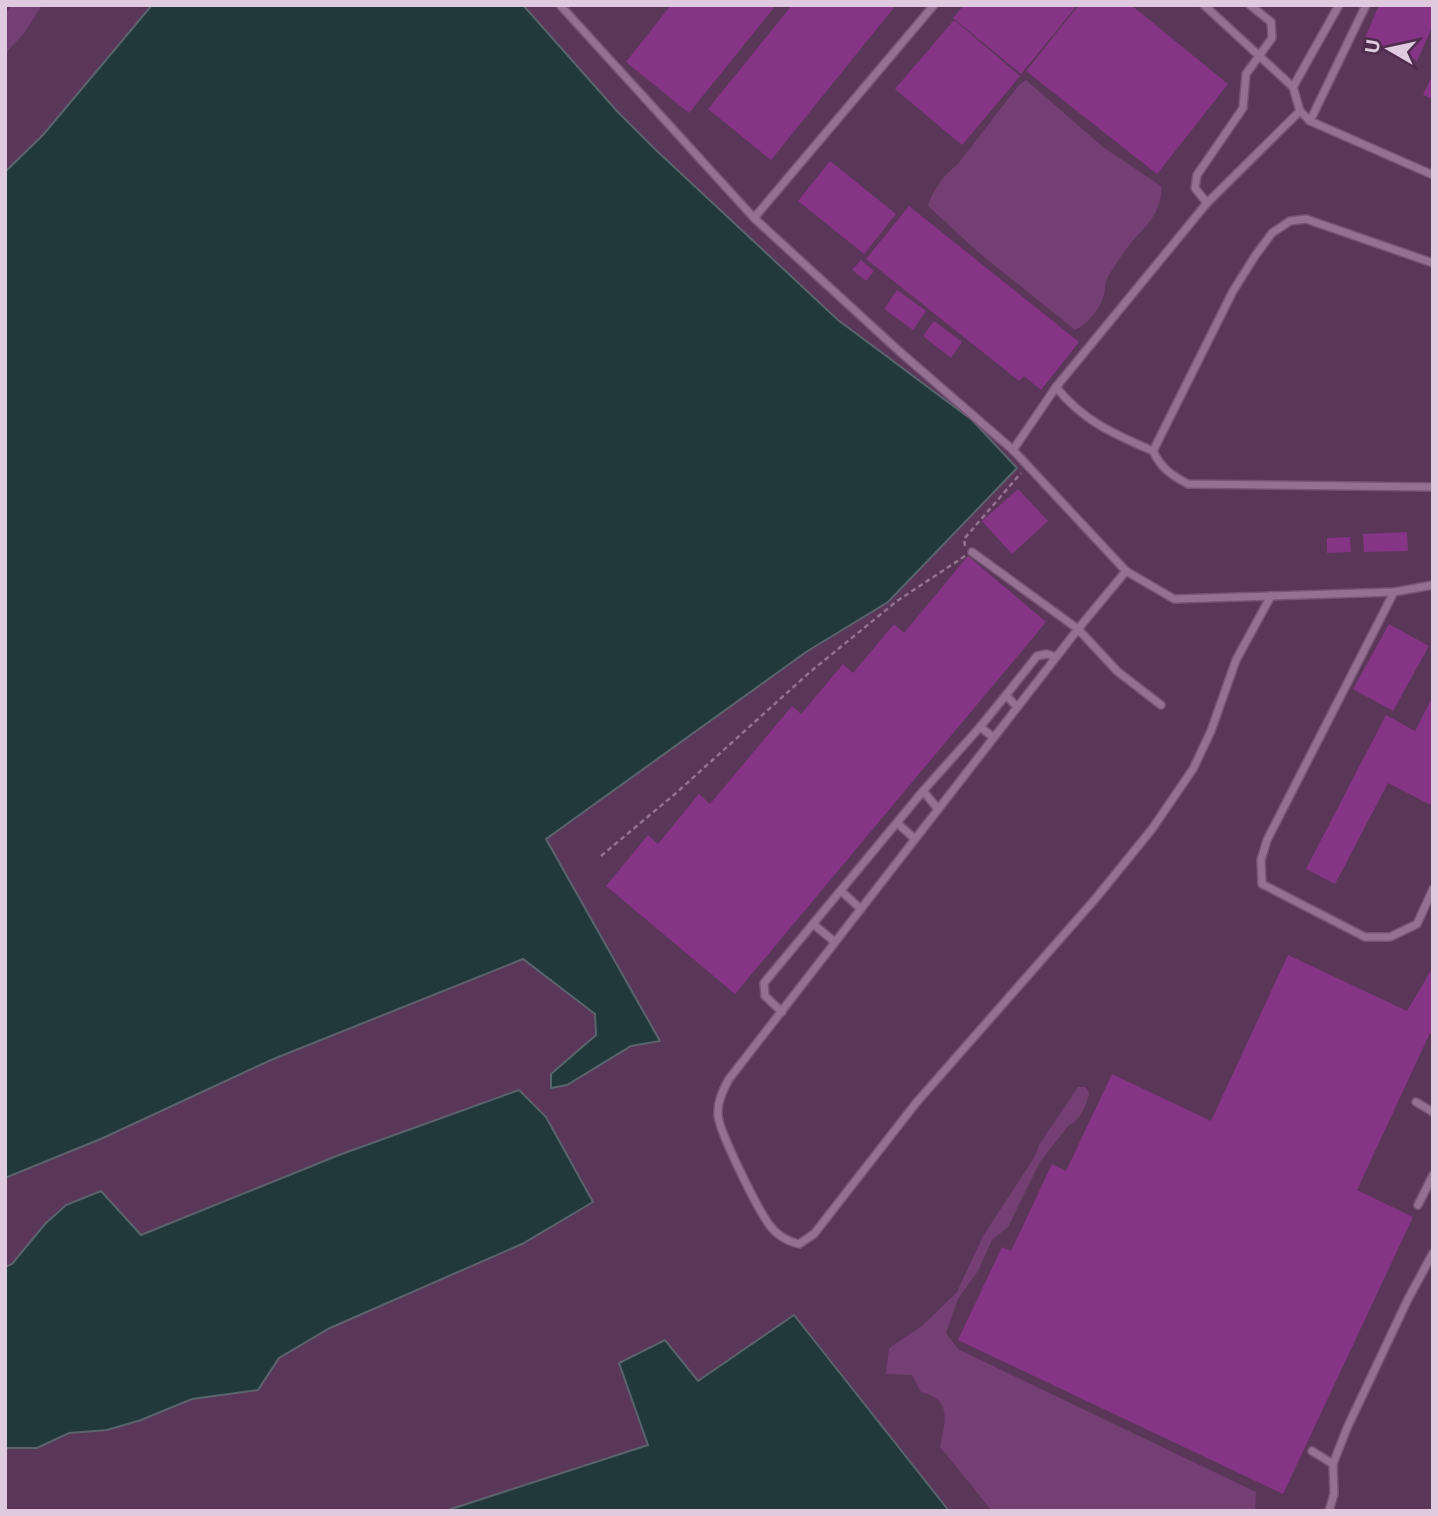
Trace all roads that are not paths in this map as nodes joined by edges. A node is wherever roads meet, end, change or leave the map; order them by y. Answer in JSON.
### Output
{"nodes":[{"id":1,"x":560,"y":5,"type":"edge"},
{"id":2,"x":933,"y":5,"type":"edge"},
{"id":3,"x":1204,"y":5,"type":"edge"},
{"id":4,"x":1250,"y":5,"type":"edge"},
{"id":5,"x":1339,"y":5,"type":"edge"},
{"id":6,"x":1366,"y":5,"type":"edge"},
{"id":7,"x":1260,"y":55,"type":"junction"},
{"id":8,"x":1293,"y":87,"type":"junction"},
{"id":9,"x":1300,"y":111,"type":"junction"},
{"id":10,"x":1310,"y":121,"type":"junction"},
{"id":11,"x":1433,"y":175,"type":"edge"},
{"id":12,"x":1208,"y":204,"type":"junction"},
{"id":13,"x":754,"y":218,"type":"junction"},
{"id":14,"x":1433,"y":263,"type":"edge"},
{"id":15,"x":1056,"y":387,"type":"junction"},
{"id":16,"x":1013,"y":450,"type":"junction"},
{"id":17,"x":1153,"y":451,"type":"junction"},
{"id":18,"x":1433,"y":487,"type":"edge"},
{"id":19,"x":972,"y":552,"type":"road end"},
{"id":20,"x":1126,"y":571,"type":"junction"},
{"id":21,"x":1433,"y":585,"type":"edge"},
{"id":22,"x":1394,"y":592,"type":"junction"},
{"id":23,"x":1271,"y":596,"type":"junction"},
{"id":24,"x":1077,"y":629,"type":"junction"},
{"id":25,"x":1056,"y":657,"type":"junction"},
{"id":26,"x":1006,"y":695,"type":"junction"},
{"id":27,"x":1161,"y":705,"type":"dead end"},
{"id":28,"x":1017,"y":707,"type":"junction"},
{"id":29,"x":980,"y":727,"type":"junction"},
{"id":30,"x":993,"y":737,"type":"junction"},
{"id":31,"x":923,"y":791,"type":"junction"},
{"id":32,"x":939,"y":809,"type":"junction"},
{"id":33,"x":897,"y":823,"type":"junction"},
{"id":34,"x":915,"y":839,"type":"junction"},
{"id":35,"x":1433,"y":889,"type":"edge"},
{"id":36,"x":841,"y":891,"type":"junction"},
{"id":37,"x":861,"y":909,"type":"junction"},
{"id":38,"x":813,"y":924,"type":"junction"},
{"id":39,"x":835,"y":942,"type":"junction"},
{"id":40,"x":782,"y":1012,"type":"junction"},
{"id":41,"x":1416,"y":1102,"type":"dead end"},
{"id":42,"x":1433,"y":1112,"type":"edge"},
{"id":43,"x":1433,"y":1175,"type":"edge"},
{"id":44,"x":1418,"y":1205,"type":"dead end"},
{"id":45,"x":1433,"y":1253,"type":"edge"},
{"id":46,"x":1312,"y":1451,"type":"dead end"},
{"id":47,"x":1333,"y":1464,"type":"junction"},
{"id":48,"x":1329,"y":1511,"type":"edge"}],
"edges":[{"from":1,"to":13,"type":"lane"},
{"from":2,"to":13,"type":"lane"},
{"from":3,"to":7,"type":"lane"},
{"from":4,"to":7,"type":"lane"},
{"from":5,"to":8,"type":"lane"},
{"from":6,"to":10,"type":"lane"},
{"from":7,"to":8,"type":"lane"},
{"from":7,"to":12,"type":"lane"},
{"from":8,"to":9,"type":"lane"},
{"from":9,"to":10,"type":"lane"},
{"from":9,"to":12,"type":"lane"},
{"from":10,"to":11,"type":"lane"},
{"from":12,"to":15,"type":"lane"},
{"from":13,"to":16,"type":"lane"},
{"from":14,"to":17,"type":"lane"},
{"from":15,"to":16,"type":"lane"},
{"from":15,"to":17,"type":"lane"},
{"from":16,"to":20,"type":"lane"},
{"from":17,"to":18,"type":"lane"},
{"from":19,"to":24,"type":"lane"},
{"from":20,"to":23,"type":"lane"},
{"from":20,"to":24,"type":"lane"},
{"from":21,"to":22,"type":"lane"},
{"from":22,"to":23,"type":"lane"},
{"from":22,"to":35,"type":"lane"},
{"from":23,"to":40,"type":"lane"},
{"from":24,"to":25,"type":"lane"},
{"from":24,"to":27,"type":"lane"},
{"from":25,"to":26,"type":"lane"},
{"from":25,"to":28,"type":"lane"},
{"from":26,"to":28,"type":"lane"},
{"from":26,"to":29,"type":"lane"},
{"from":28,"to":30,"type":"lane"},
{"from":29,"to":30,"type":"lane"},
{"from":29,"to":31,"type":"lane"},
{"from":30,"to":32,"type":"lane"},
{"from":31,"to":32,"type":"lane"},
{"from":31,"to":33,"type":"lane"},
{"from":32,"to":34,"type":"lane"},
{"from":33,"to":34,"type":"lane"},
{"from":33,"to":36,"type":"lane"},
{"from":34,"to":37,"type":"lane"},
{"from":36,"to":37,"type":"lane"},
{"from":36,"to":38,"type":"lane"},
{"from":37,"to":39,"type":"lane"},
{"from":38,"to":39,"type":"lane"},
{"from":38,"to":40,"type":"lane"},
{"from":39,"to":40,"type":"lane"},
{"from":41,"to":42,"type":"lane"},
{"from":43,"to":44,"type":"lane"},
{"from":45,"to":47,"type":"lane"},
{"from":46,"to":47,"type":"lane"},
{"from":47,"to":48,"type":"lane"}]}
